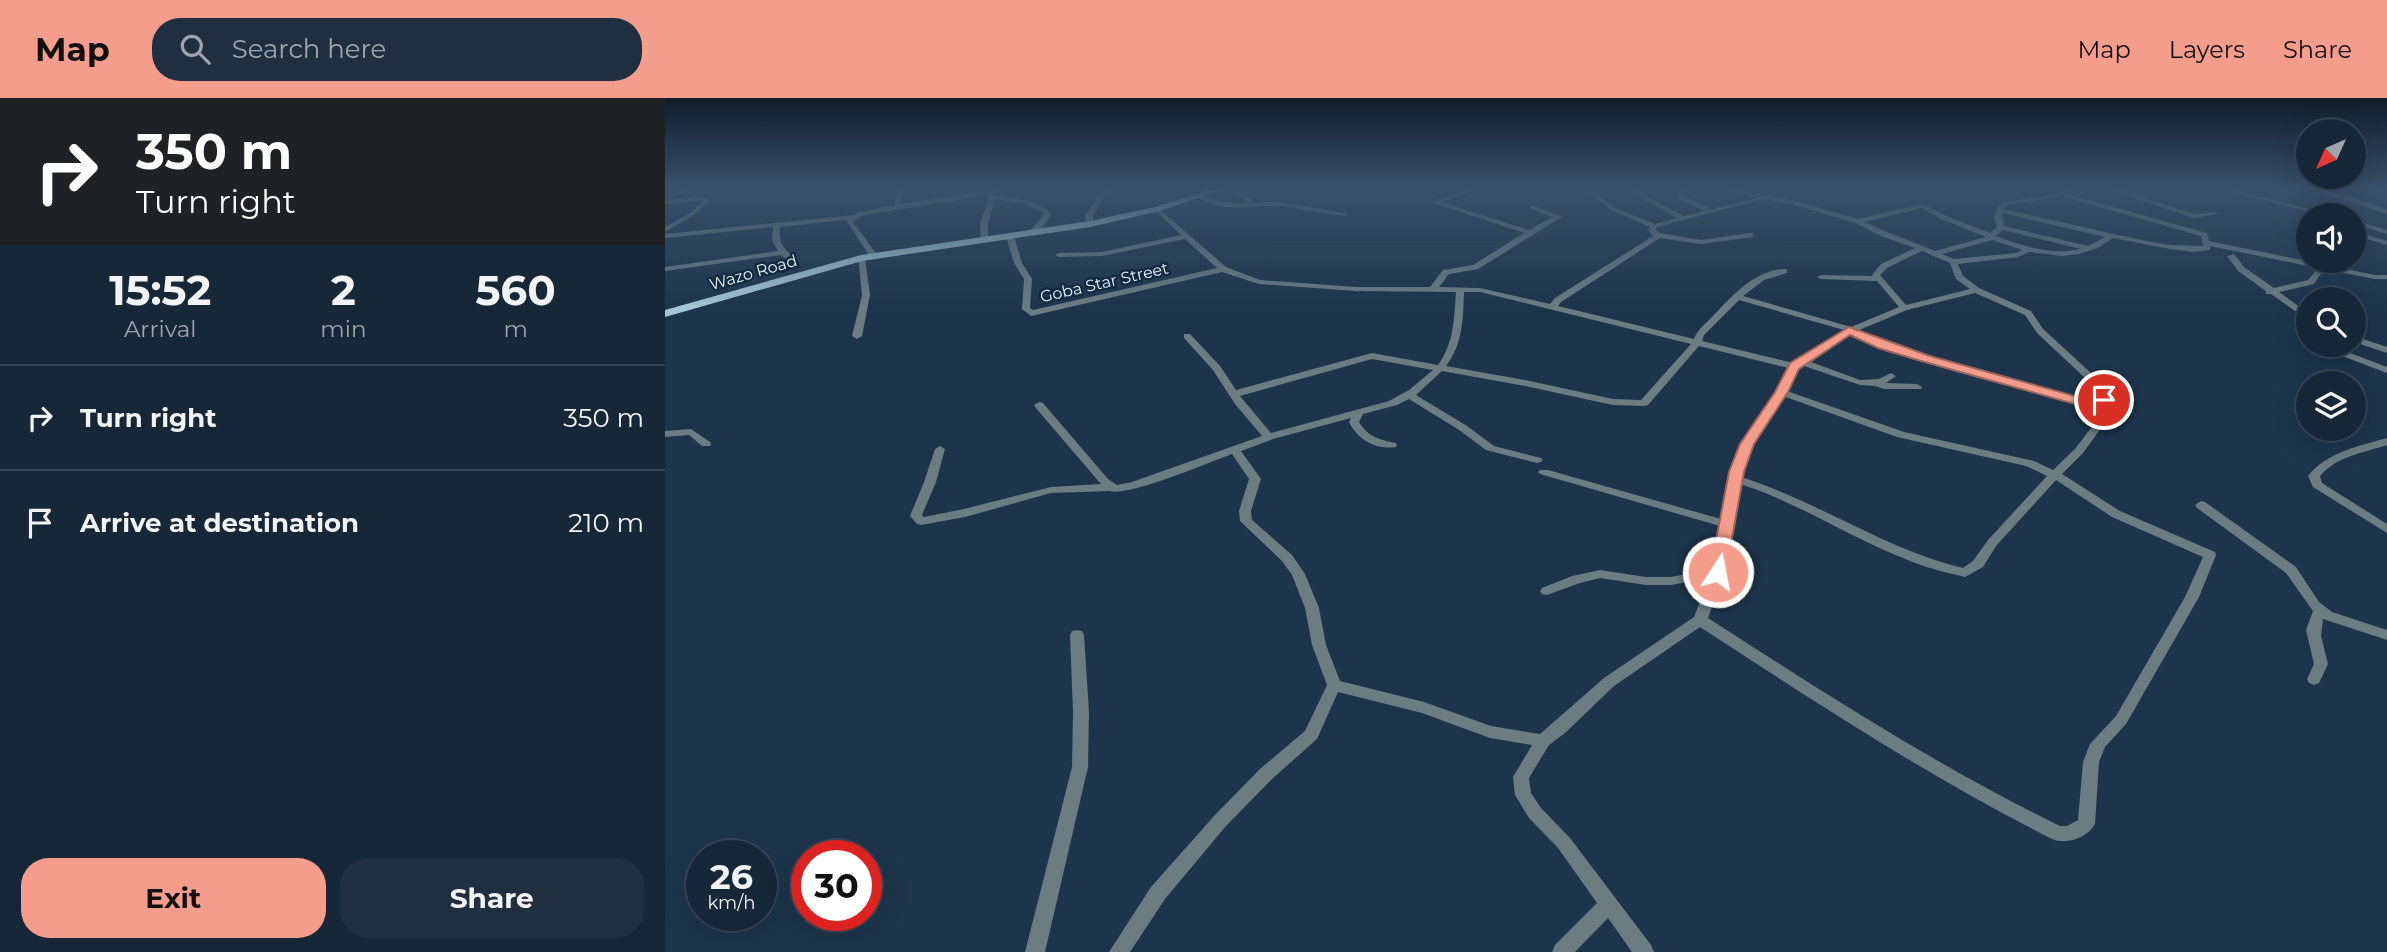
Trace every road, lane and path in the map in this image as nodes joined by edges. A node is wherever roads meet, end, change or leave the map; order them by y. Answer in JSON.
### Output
{"nodes":[{"id":1,"x":723,"y":229,"type":"edge"},
{"id":2,"x":776,"y":229,"type":"edge"},
{"id":3,"x":855,"y":229,"type":"edge"},
{"id":4,"x":984,"y":229,"type":"edge"},
{"id":5,"x":1036,"y":229,"type":"edge"},
{"id":6,"x":1059,"y":229,"type":"edge"},
{"id":7,"x":1180,"y":229,"type":"edge"},
{"id":8,"x":1517,"y":229,"type":"edge"},
{"id":9,"x":1537,"y":229,"type":"edge"},
{"id":10,"x":1653,"y":229,"type":"edge"},
{"id":11,"x":1874,"y":229,"type":"edge"},
{"id":12,"x":1969,"y":229,"type":"edge"},
{"id":13,"x":1999,"y":229,"type":"edge"},
{"id":14,"x":2009,"y":229,"type":"edge"},
{"id":15,"x":2080,"y":229,"type":"edge"},
{"id":16,"x":2183,"y":229,"type":"edge"},
{"id":17,"x":665,"y":233,"type":"edge"},
{"id":18,"x":1033,"y":233,"type":"junction"},
{"id":19,"x":1530,"y":233,"type":"junction"},
{"id":20,"x":1657,"y":235,"type":"junction"},
{"id":21,"x":1750,"y":235,"type":"dead end"},
{"id":22,"x":1010,"y":236,"type":"junction"},
{"id":23,"x":1188,"y":236,"type":"junction"},
{"id":24,"x":2111,"y":236,"type":"junction"},
{"id":25,"x":1990,"y":237,"type":"junction"},
{"id":26,"x":2366,"y":237,"type":"edge"},
{"id":27,"x":984,"y":240,"type":"junction"},
{"id":28,"x":2207,"y":243,"type":"junction"},
{"id":29,"x":2387,"y":243,"type":"edge"},
{"id":30,"x":1922,"y":248,"type":"junction"},
{"id":31,"x":2091,"y":248,"type":"junction"},
{"id":32,"x":2027,"y":250,"type":"junction"},
{"id":33,"x":781,"y":253,"type":"junction"},
{"id":34,"x":1935,"y":253,"type":"junction"},
{"id":35,"x":1059,"y":255,"type":"dead end"},
{"id":36,"x":874,"y":256,"type":"junction"},
{"id":37,"x":2231,"y":256,"type":"dead end"},
{"id":38,"x":861,"y":258,"type":"junction"},
{"id":39,"x":792,"y":259,"type":"dead end"},
{"id":40,"x":2296,"y":260,"type":"edge"},
{"id":41,"x":1953,"y":262,"type":"junction"},
{"id":42,"x":665,"y":269,"type":"edge"},
{"id":43,"x":1223,"y":269,"type":"junction"},
{"id":44,"x":1784,"y":271,"type":"dead end"},
{"id":45,"x":2317,"y":273,"type":"edge"},
{"id":46,"x":2364,"y":273,"type":"edge"},
{"id":47,"x":1821,"y":277,"type":"dead end"},
{"id":48,"x":2387,"y":277,"type":"edge"},
{"id":49,"x":1878,"y":279,"type":"junction"},
{"id":50,"x":1433,"y":289,"type":"junction"},
{"id":51,"x":1460,"y":289,"type":"junction"},
{"id":52,"x":1976,"y":290,"type":"junction"},
{"id":53,"x":2269,"y":292,"type":"junction"},
{"id":54,"x":1739,"y":298,"type":"junction"},
{"id":55,"x":1553,"y":307,"type":"junction"},
{"id":56,"x":1904,"y":308,"type":"junction"},
{"id":57,"x":2296,"y":309,"type":"edge"},
{"id":58,"x":665,"y":313,"type":"edge"},
{"id":59,"x":1851,"y":330,"type":"junction"},
{"id":60,"x":857,"y":336,"type":"dead end"},
{"id":61,"x":1187,"y":336,"type":"dead end"},
{"id":62,"x":1697,"y":342,"type":"junction"},
{"id":63,"x":2366,"y":343,"type":"edge"},
{"id":64,"x":2387,"y":350,"type":"edge"},
{"id":65,"x":2353,"y":357,"type":"edge"},
{"id":66,"x":1799,"y":364,"type":"junction"},
{"id":67,"x":1441,"y":368,"type":"junction"},
{"id":68,"x":2387,"y":370,"type":"edge"},
{"id":69,"x":1891,"y":376,"type":"dead end"},
{"id":70,"x":1877,"y":383,"type":"junction"},
{"id":71,"x":1917,"y":387,"type":"dead end"},
{"id":72,"x":1781,"y":392,"type":"junction"},
{"id":73,"x":1234,"y":394,"type":"junction"},
{"id":74,"x":1409,"y":395,"type":"junction"},
{"id":75,"x":1039,"y":405,"type":"dead end"},
{"id":76,"x":2100,"y":407,"type":"junction"},
{"id":77,"x":1359,"y":412,"type":"junction"},
{"id":78,"x":665,"y":434,"type":"edge"},
{"id":79,"x":1269,"y":437,"type":"junction"},
{"id":80,"x":2387,"y":441,"type":"edge"},
{"id":81,"x":706,"y":444,"type":"dead end"},
{"id":82,"x":1392,"y":445,"type":"dead end"},
{"id":83,"x":940,"y":449,"type":"dead end"},
{"id":84,"x":1235,"y":450,"type":"junction"},
{"id":85,"x":1537,"y":460,"type":"dead end"},
{"id":86,"x":1545,"y":472,"type":"dead end"},
{"id":87,"x":2054,"y":475,"type":"junction"},
{"id":88,"x":1737,"y":478,"type":"junction"},
{"id":89,"x":1111,"y":487,"type":"junction"},
{"id":90,"x":2201,"y":505,"type":"dead end"},
{"id":91,"x":1726,"y":524,"type":"junction"},
{"id":92,"x":2387,"y":529,"type":"edge"},
{"id":93,"x":1718,"y":572,"type":"junction"},
{"id":94,"x":1547,"y":591,"type":"dead end"},
{"id":95,"x":2321,"y":611,"type":"junction"},
{"id":96,"x":1700,"y":620,"type":"junction"},
{"id":97,"x":1077,"y":635,"type":"dead end"},
{"id":98,"x":2387,"y":635,"type":"edge"},
{"id":99,"x":2314,"y":679,"type":"dead end"},
{"id":100,"x":1334,"y":685,"type":"junction"},
{"id":101,"x":1543,"y":741,"type":"junction"},
{"id":102,"x":1609,"y":904,"type":"junction"},
{"id":103,"x":1035,"y":952,"type":"edge"},
{"id":104,"x":1119,"y":952,"type":"edge"},
{"id":105,"x":1562,"y":952,"type":"edge"},
{"id":106,"x":1644,"y":952,"type":"edge"}],
"edges":[{"from":1,"to":17,"type":"street"},
{"from":2,"to":33,"type":"street"},
{"from":3,"to":36,"type":"street"},
{"from":4,"to":27,"type":"street"},
{"from":5,"to":18,"type":"street"},
{"from":6,"to":18,"type":"main road","name":"Wazo Road"},
{"from":7,"to":23,"type":"street"},
{"from":8,"to":19,"type":"street"},
{"from":9,"to":19,"type":"street"},
{"from":10,"to":20,"type":"street"},
{"from":11,"to":30,"type":"street"},
{"from":12,"to":25,"type":"street"},
{"from":13,"to":25,"type":"street"},
{"from":14,"to":31,"type":"street"},
{"from":15,"to":24,"type":"street"},
{"from":16,"to":28,"type":"street"},
{"from":18,"to":22,"type":"main road","name":"Wazo Road"},
{"from":19,"to":50,"type":"street"},
{"from":20,"to":21,"type":"street"},
{"from":20,"to":55,"type":"street"},
{"from":22,"to":27,"type":"main road","name":"Wazo Road"},
{"from":22,"to":43,"type":"street","name":"Goba Star Street"},
{"from":23,"to":35,"type":"street"},
{"from":23,"to":43,"type":"street"},
{"from":24,"to":28,"type":"street"},
{"from":24,"to":31,"type":"street"},
{"from":25,"to":32,"type":"street"},
{"from":25,"to":34,"type":"street"},
{"from":26,"to":29,"type":"street"},
{"from":27,"to":36,"type":"main road","name":"Wazo Road"},
{"from":28,"to":40,"type":"street"},
{"from":30,"to":34,"type":"street"},
{"from":30,"to":49,"type":"street"},
{"from":31,"to":32,"type":"street"},
{"from":32,"to":41,"type":"street"},
{"from":33,"to":39,"type":"street"},
{"from":33,"to":42,"type":"street"},
{"from":34,"to":41,"type":"street"},
{"from":36,"to":38,"type":"main road","name":"Wazo Road"},
{"from":37,"to":53,"type":"street"},
{"from":38,"to":58,"type":"main road","name":"Wazo Road"},
{"from":38,"to":60,"type":"street"},
{"from":41,"to":52,"type":"street"},
{"from":43,"to":50,"type":"street"},
{"from":44,"to":54,"type":"street"},
{"from":45,"to":53,"type":"street"},
{"from":46,"to":48,"type":"street"},
{"from":47,"to":49,"type":"street"},
{"from":49,"to":56,"type":"street"},
{"from":50,"to":51,"type":"street"},
{"from":51,"to":55,"type":"street"},
{"from":51,"to":67,"type":"street"},
{"from":52,"to":56,"type":"street"},
{"from":52,"to":76,"type":"street"},
{"from":53,"to":57,"type":"street"},
{"from":54,"to":59,"type":"street"},
{"from":54,"to":62,"type":"street"},
{"from":55,"to":62,"type":"street"},
{"from":56,"to":59,"type":"street"},
{"from":59,"to":66,"type":"street"},
{"from":59,"to":76,"type":"street"},
{"from":61,"to":73,"type":"street"},
{"from":62,"to":66,"type":"street"},
{"from":62,"to":67,"type":"street"},
{"from":63,"to":64,"type":"street"},
{"from":65,"to":68,"type":"street"},
{"from":66,"to":70,"type":"street"},
{"from":66,"to":72,"type":"street"},
{"from":67,"to":73,"type":"street"},
{"from":67,"to":74,"type":"street"},
{"from":69,"to":70,"type":"street"},
{"from":70,"to":71,"type":"street"},
{"from":72,"to":87,"type":"street"},
{"from":72,"to":88,"type":"street"},
{"from":73,"to":79,"type":"street"},
{"from":74,"to":77,"type":"street"},
{"from":74,"to":85,"type":"street"},
{"from":75,"to":89,"type":"street"},
{"from":76,"to":87,"type":"street"},
{"from":77,"to":79,"type":"street"},
{"from":77,"to":82,"type":"street"},
{"from":78,"to":81,"type":"street"},
{"from":79,"to":84,"type":"street"},
{"from":80,"to":92,"type":"street"},
{"from":83,"to":89,"type":"street"},
{"from":84,"to":89,"type":"street"},
{"from":84,"to":100,"type":"street"},
{"from":86,"to":91,"type":"street"},
{"from":87,"to":88,"type":"street"},
{"from":87,"to":96,"type":"street"},
{"from":88,"to":91,"type":"street"},
{"from":90,"to":95,"type":"street"},
{"from":91,"to":93,"type":"street"},
{"from":93,"to":94,"type":"street"},
{"from":93,"to":96,"type":"street"},
{"from":95,"to":98,"type":"street"},
{"from":95,"to":99,"type":"street"},
{"from":96,"to":101,"type":"street"},
{"from":97,"to":103,"type":"street"},
{"from":100,"to":101,"type":"street"},
{"from":100,"to":104,"type":"street"},
{"from":101,"to":102,"type":"street"},
{"from":102,"to":105,"type":"street"},
{"from":102,"to":106,"type":"street"}]}
